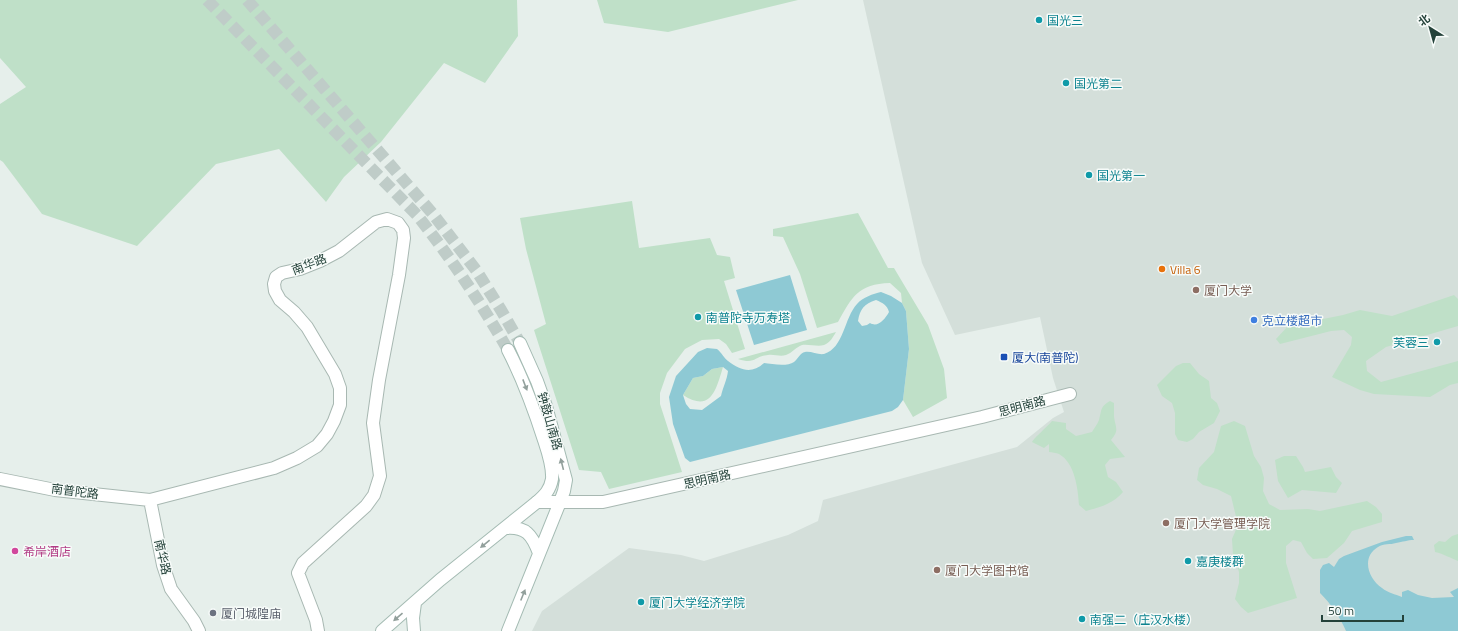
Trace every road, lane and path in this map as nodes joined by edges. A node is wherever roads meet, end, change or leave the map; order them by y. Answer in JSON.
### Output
{"nodes":[{"id":1,"x":520,"y":343,"type":"tunnel mouth"},
{"id":2,"x":508,"y":350,"type":"tunnel mouth"},
{"id":3,"x":1070,"y":394,"type":"dead end"},
{"id":4,"x":0,"y":479,"type":"edge"},
{"id":5,"x":150,"y":500,"type":"junction"},
{"id":6,"x":537,"y":502,"type":"junction"},
{"id":7,"x":560,"y":502,"type":"junction"},
{"id":8,"x":505,"y":528,"type":"junction"},
{"id":9,"x":539,"y":553,"type":"junction"},
{"id":10,"x":415,"y":603,"type":"junction"},
{"id":11,"x":199,"y":631,"type":"edge"},
{"id":12,"x":318,"y":631,"type":"edge"},
{"id":13,"x":382,"y":631,"type":"edge"},
{"id":14,"x":414,"y":631,"type":"edge"},
{"id":15,"x":508,"y":631,"type":"edge"}],
"edges":[{"from":7,"to":1,"type":"street","name":"钟鼓山南路","one_way":true},
{"from":2,"to":6,"type":"street","name":"钟鼓山南路","one_way":true},
{"from":3,"to":7,"type":"street","name":"思明南路"},
{"from":4,"to":5,"type":"street","name":"南普陀路"},
{"from":5,"to":11,"type":"street","name":"南华路"},
{"from":5,"to":12,"type":"street","name":"南华路"},
{"from":6,"to":7,"type":"street","name":"思明南路"},
{"from":6,"to":8,"type":"street"},
{"from":7,"to":9,"type":"street","name":"钟鼓山南路"},
{"from":8,"to":9,"type":"street"},
{"from":8,"to":10,"type":"street","one_way":true},
{"from":15,"to":9,"type":"street","name":"钟鼓山南路","one_way":true},
{"from":10,"to":13,"type":"street","one_way":true},
{"from":10,"to":14,"type":"street"}]}
